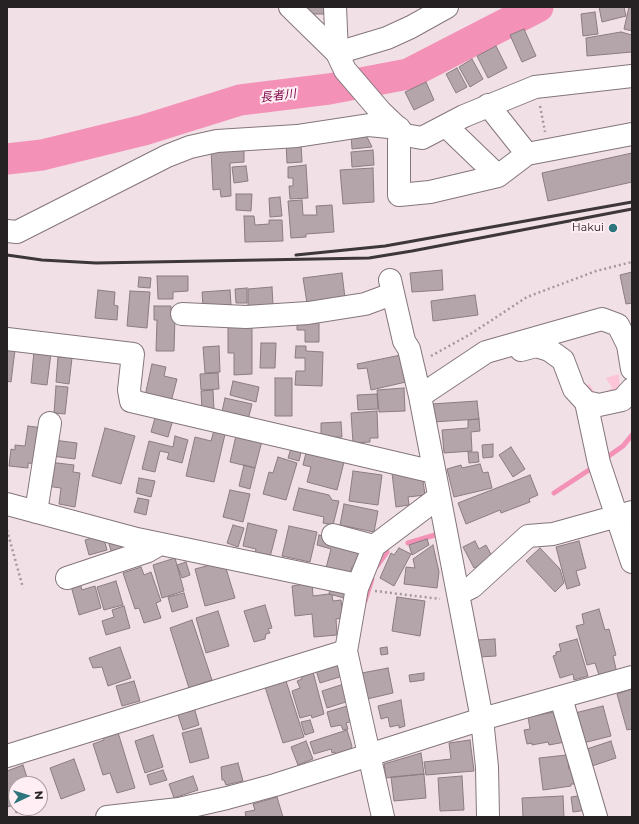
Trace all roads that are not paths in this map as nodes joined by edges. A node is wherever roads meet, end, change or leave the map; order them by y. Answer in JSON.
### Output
{"nodes":[{"id":1,"x":290,"y":7,"type":"edge"},
{"id":2,"x":335,"y":7,"type":"edge"},
{"id":3,"x":447,"y":7,"type":"edge"},
{"id":4,"x":341,"y":62,"type":"junction"},
{"id":5,"x":632,"y":76,"type":"edge"},
{"id":6,"x":488,"y":105,"type":"junction"},
{"id":7,"x":446,"y":126,"type":"junction"},
{"id":8,"x":399,"y":128,"type":"junction"},
{"id":9,"x":632,"y":134,"type":"edge"},
{"id":10,"x":527,"y":154,"type":"junction"},
{"id":11,"x":498,"y":176,"type":"junction"},
{"id":12,"x":7,"y":231,"type":"edge"},
{"id":13,"x":182,"y":314,"type":"dead end"},
{"id":14,"x":7,"y":340,"type":"edge"},
{"id":15,"x":632,"y":369,"type":"edge"},
{"id":16,"x":632,"y":389,"type":"edge"},
{"id":17,"x":420,"y":396,"type":"junction"},
{"id":18,"x":586,"y":402,"type":"junction"},
{"id":19,"x":50,"y":423,"type":"dead end"},
{"id":20,"x":434,"y":472,"type":"junction"},
{"id":21,"x":439,"y":498,"type":"junction"},
{"id":22,"x":7,"y":504,"type":"edge"},
{"id":23,"x":36,"y":512,"type":"junction"},
{"id":24,"x":625,"y":514,"type":"edge"},
{"id":25,"x":333,"y":535,"type":"dead end"},
{"id":26,"x":160,"y":544,"type":"junction"},
{"id":27,"x":374,"y":546,"type":"junction"},
{"id":28,"x":632,"y":562,"type":"edge"},
{"id":29,"x":67,"y":578,"type":"dead end"},
{"id":30,"x":365,"y":588,"type":"junction"},
{"id":31,"x":459,"y":594,"type":"junction"},
{"id":32,"x":346,"y":650,"type":"junction"},
{"id":33,"x":632,"y":677,"type":"edge"},
{"id":34,"x":561,"y":698,"type":"junction"},
{"id":35,"x":482,"y":719,"type":"junction"},
{"id":36,"x":371,"y":755,"type":"junction"},
{"id":37,"x":7,"y":756,"type":"edge"},
{"id":38,"x":107,"y":817,"type":"edge"},
{"id":39,"x":383,"y":817,"type":"edge"},
{"id":40,"x":488,"y":817,"type":"edge"},
{"id":41,"x":596,"y":817,"type":"edge"}],
"edges":[{"from":1,"to":4,"type":"street"},
{"from":2,"to":4,"type":"street"},
{"from":3,"to":4,"type":"street"},
{"from":4,"to":8,"type":"street"},
{"from":5,"to":6,"type":"street"},
{"from":6,"to":7,"type":"street"},
{"from":6,"to":10,"type":"street"},
{"from":7,"to":8,"type":"street"},
{"from":7,"to":11,"type":"street"},
{"from":8,"to":11,"type":"street"},
{"from":8,"to":12,"type":"street"},
{"from":9,"to":10,"type":"street"},
{"from":10,"to":11,"type":"street"},
{"from":13,"to":17,"type":"street"},
{"from":14,"to":20,"type":"street"},
{"from":15,"to":17,"type":"street"},
{"from":16,"to":18,"type":"street"},
{"from":17,"to":18,"type":"street"},
{"from":17,"to":20,"type":"street"},
{"from":18,"to":24,"type":"street"},
{"from":19,"to":23,"type":"street"},
{"from":20,"to":21,"type":"street"},
{"from":21,"to":27,"type":"street"},
{"from":21,"to":31,"type":"street"},
{"from":22,"to":23,"type":"street"},
{"from":23,"to":26,"type":"street"},
{"from":24,"to":28,"type":"street"},
{"from":24,"to":31,"type":"street"},
{"from":25,"to":27,"type":"street"},
{"from":26,"to":29,"type":"street"},
{"from":26,"to":30,"type":"street"},
{"from":27,"to":30,"type":"street"},
{"from":30,"to":32,"type":"street"},
{"from":31,"to":35,"type":"street"},
{"from":32,"to":36,"type":"street"},
{"from":32,"to":37,"type":"street"},
{"from":33,"to":34,"type":"street"},
{"from":34,"to":35,"type":"street"},
{"from":34,"to":41,"type":"street"},
{"from":35,"to":36,"type":"street"},
{"from":35,"to":40,"type":"street"},
{"from":36,"to":38,"type":"street"},
{"from":36,"to":39,"type":"street"}]}
